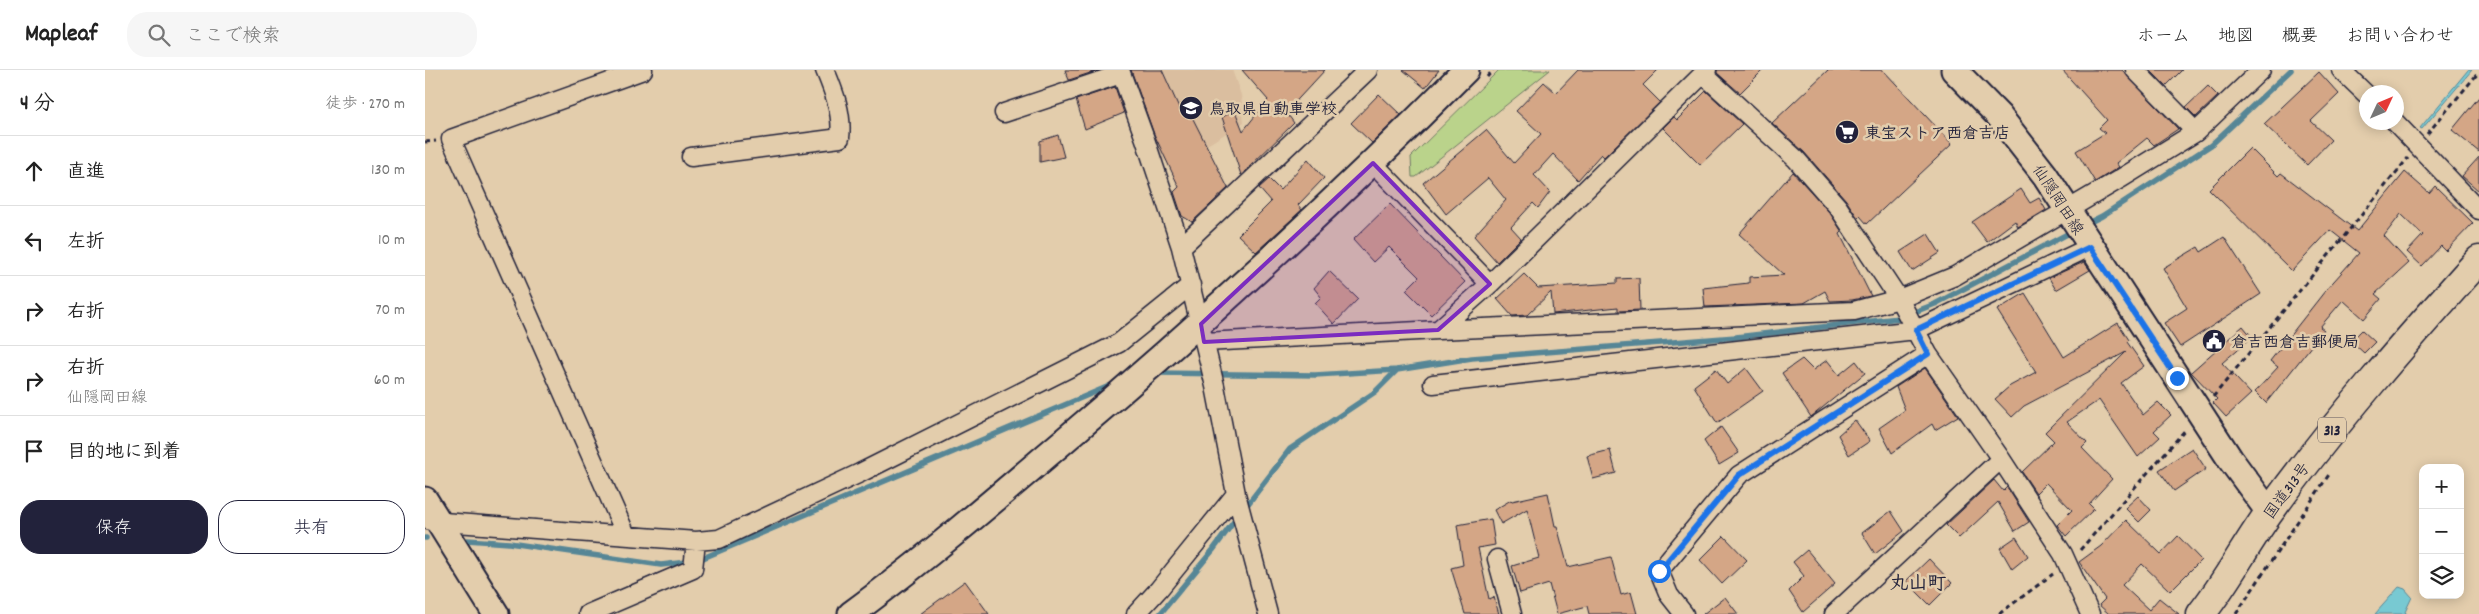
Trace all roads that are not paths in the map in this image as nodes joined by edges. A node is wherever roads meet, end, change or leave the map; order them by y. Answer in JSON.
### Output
{"nodes":[{"id":1,"x":643,"y":70,"type":"edge"},
{"id":2,"x":825,"y":70,"type":"edge"},
{"id":3,"x":1368,"y":70,"type":"edge"},
{"id":4,"x":1466,"y":70,"type":"edge"},
{"id":5,"x":1954,"y":70,"type":"edge"},
{"id":6,"x":2135,"y":70,"type":"edge"},
{"id":7,"x":2261,"y":70,"type":"edge"},
{"id":8,"x":2341,"y":70,"type":"edge"},
{"id":9,"x":1120,"y":72,"type":"edge"},
{"id":10,"x":1705,"y":72,"type":"edge"},
{"id":11,"x":2359,"y":87,"type":"edge"},
{"id":12,"x":1004,"y":113,"type":"dead end"},
{"id":13,"x":2403,"y":130,"type":"edge"},
{"id":14,"x":2196,"y":132,"type":"junction"},
{"id":15,"x":691,"y":157,"type":"dead end"},
{"id":16,"x":1373,"y":163,"type":"junction"},
{"id":17,"x":2479,"y":210,"type":"edge"},
{"id":18,"x":2069,"y":214,"type":"junction"},
{"id":19,"x":2088,"y":244,"type":"junction"},
{"id":20,"x":1181,"y":247,"type":"junction"},
{"id":21,"x":2479,"y":260,"type":"edge"},
{"id":22,"x":1490,"y":284,"type":"junction"},
{"id":23,"x":1191,"y":285,"type":"junction"},
{"id":24,"x":1899,"y":299,"type":"junction"},
{"id":25,"x":1438,"y":330,"type":"junction"},
{"id":26,"x":1916,"y":330,"type":"junction"},
{"id":27,"x":1203,"y":333,"type":"junction"},
{"id":28,"x":1928,"y":354,"type":"junction"},
{"id":29,"x":1433,"y":384,"type":"dead end"},
{"id":30,"x":2001,"y":459,"type":"junction"},
{"id":31,"x":425,"y":500,"type":"edge"},
{"id":32,"x":1238,"y":500,"type":"junction"},
{"id":33,"x":2269,"y":512,"type":"junction"},
{"id":34,"x":432,"y":521,"type":"edge"},
{"id":35,"x":626,"y":535,"type":"junction"},
{"id":36,"x":696,"y":541,"type":"junction"},
{"id":37,"x":1497,"y":559,"type":"dead end"},
{"id":38,"x":496,"y":614,"type":"edge"},
{"id":39,"x":588,"y":614,"type":"edge"},
{"id":40,"x":851,"y":614,"type":"edge"},
{"id":41,"x":1136,"y":614,"type":"edge"},
{"id":42,"x":1268,"y":614,"type":"edge"},
{"id":43,"x":1512,"y":614,"type":"edge"},
{"id":44,"x":1683,"y":614,"type":"edge"},
{"id":45,"x":1834,"y":614,"type":"edge"},
{"id":46,"x":2090,"y":614,"type":"edge"},
{"id":47,"x":2201,"y":614,"type":"edge"}],
"edges":[{"from":1,"to":35,"type":"street"},
{"from":2,"to":15,"type":"street"},
{"from":3,"to":20,"type":"street"},
{"from":4,"to":16,"type":"street"},
{"from":5,"to":18,"type":"street","name":"仙隠岡田線"},
{"from":6,"to":14,"type":"street"},
{"from":7,"to":14,"type":"street"},
{"from":8,"to":11,"type":"street"},
{"from":9,"to":12,"type":"street"},
{"from":9,"to":20,"type":"street"},
{"from":10,"to":22,"type":"street"},
{"from":10,"to":24,"type":"street"},
{"from":13,"to":17,"type":"street"},
{"from":14,"to":18,"type":"street"},
{"from":16,"to":22,"type":"street"},
{"from":16,"to":27,"type":"street"},
{"from":18,"to":19,"type":"street","name":"仙隠岡田線"},
{"from":18,"to":24,"type":"street"},
{"from":19,"to":26,"type":"street"},
{"from":19,"to":33,"type":"street","name":"仙隠岡田線"},
{"from":20,"to":23,"type":"street"},
{"from":21,"to":33,"type":"highway","name":"国道313号","number":"313"},
{"from":22,"to":25,"type":"street"},
{"from":23,"to":27,"type":"street"},
{"from":23,"to":36,"type":"street"},
{"from":24,"to":25,"type":"street"},
{"from":24,"to":26,"type":"street"},
{"from":25,"to":27,"type":"street"},
{"from":26,"to":28,"type":"street"},
{"from":26,"to":29,"type":"street"},
{"from":27,"to":32,"type":"street"},
{"from":27,"to":40,"type":"street"},
{"from":28,"to":30,"type":"street"},
{"from":28,"to":44,"type":"street"},
{"from":30,"to":45,"type":"street"},
{"from":30,"to":46,"type":"street"},
{"from":31,"to":34,"type":"street"},
{"from":32,"to":41,"type":"street"},
{"from":32,"to":42,"type":"street"},
{"from":33,"to":47,"type":"highway","name":"国道313号","number":"313"},
{"from":34,"to":35,"type":"street"},
{"from":34,"to":38,"type":"street"},
{"from":35,"to":36,"type":"street"},
{"from":36,"to":39,"type":"street"},
{"from":37,"to":43,"type":"street"}]}
